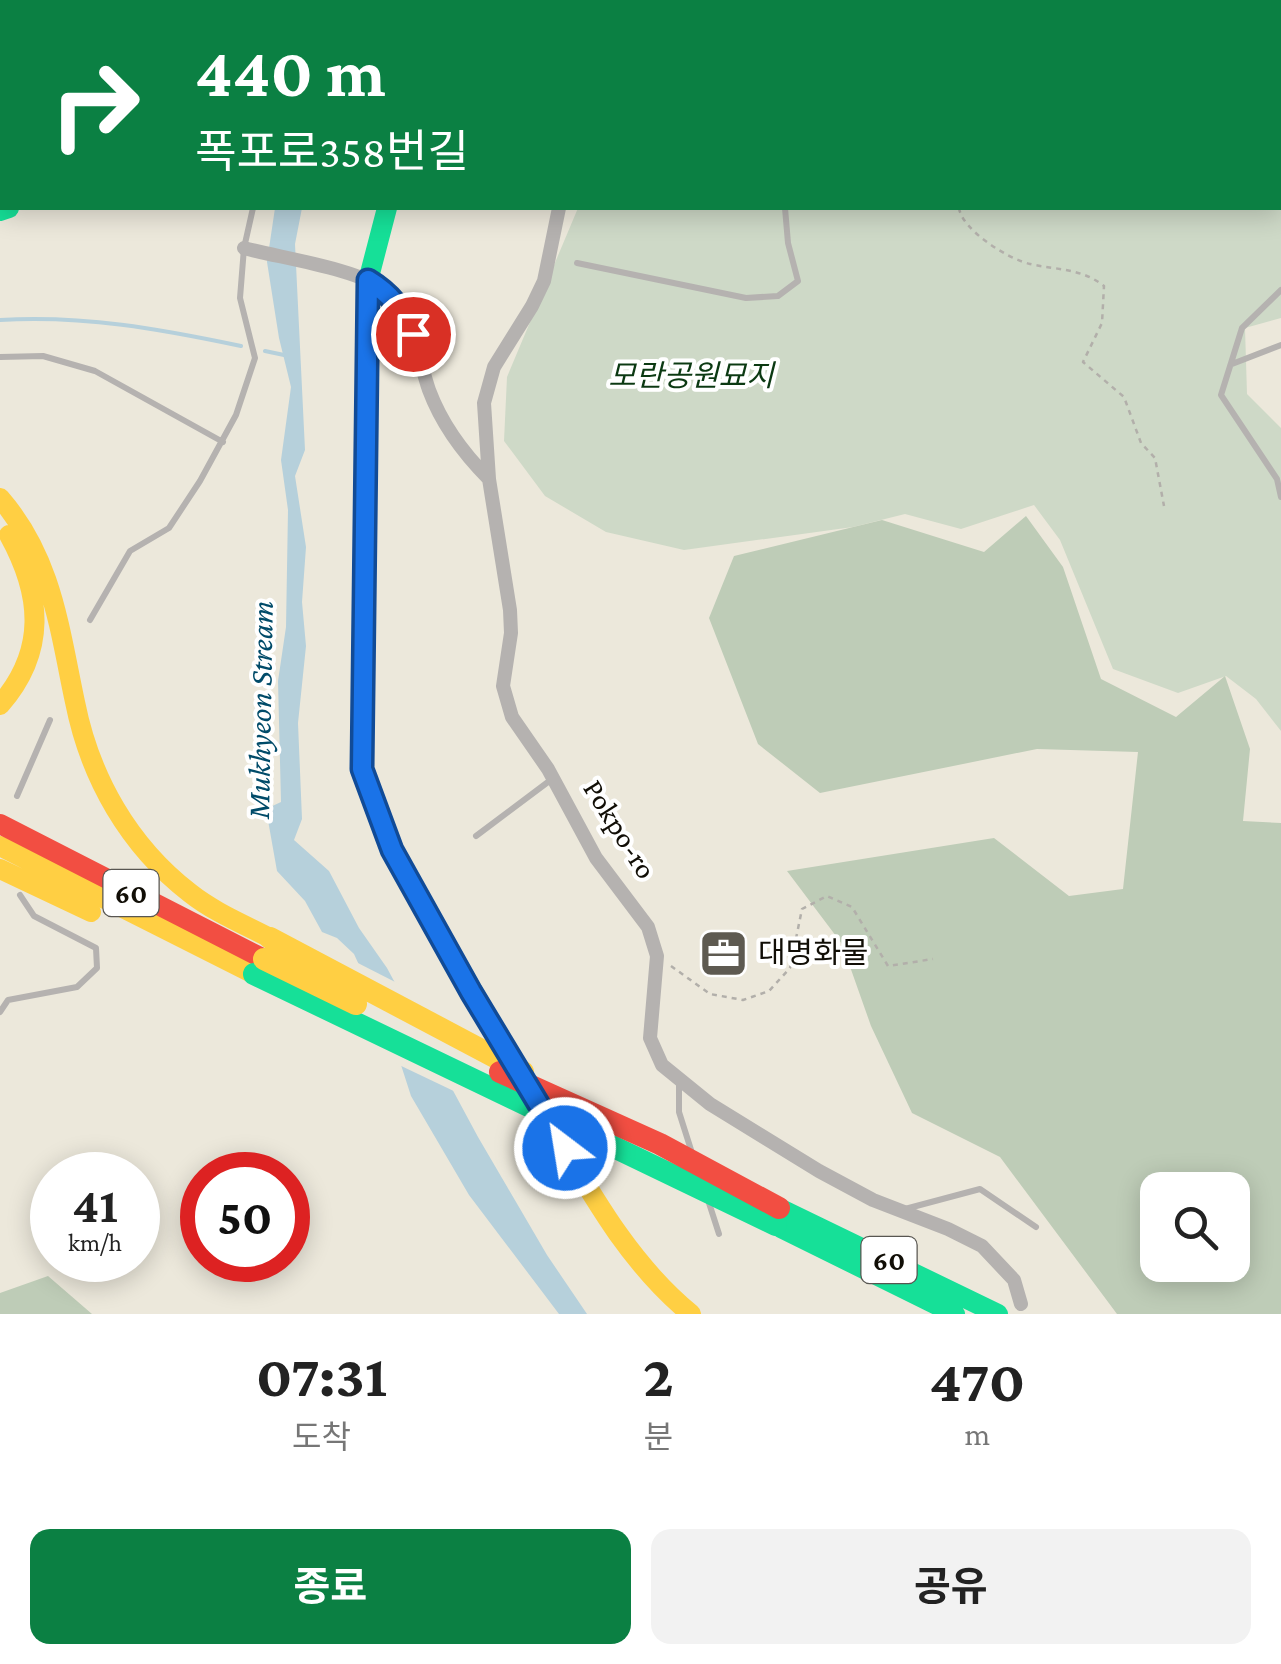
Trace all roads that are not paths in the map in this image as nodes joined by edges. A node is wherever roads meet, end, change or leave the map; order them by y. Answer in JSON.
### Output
{"nodes":[{"id":1,"x":253,"y":210,"type":"edge"},
{"id":2,"x":386,"y":210,"type":"edge"},
{"id":3,"x":559,"y":210,"type":"edge"},
{"id":4,"x":785,"y":210,"type":"edge"},
{"id":5,"x":244,"y":248,"type":"junction"},
{"id":6,"x":577,"y":263,"type":"dead end"},
{"id":7,"x":357,"y":278,"type":"junction"},
{"id":8,"x":1281,"y":290,"type":"edge"},
{"id":9,"x":1281,"y":345,"type":"edge"},
{"id":10,"x":0,"y":357,"type":"edge"},
{"id":11,"x":1231,"y":364,"type":"junction"},
{"id":12,"x":223,"y":442,"type":"junction"},
{"id":13,"x":489,"y":480,"type":"junction"},
{"id":14,"x":1281,"y":497,"type":"edge"},
{"id":15,"x":0,"y":498,"type":"edge"},
{"id":16,"x":0,"y":524,"type":"edge"},
{"id":17,"x":90,"y":620,"type":"dead end"},
{"id":18,"x":0,"y":704,"type":"edge"},
{"id":19,"x":50,"y":720,"type":"dead end"},
{"id":20,"x":553,"y":778,"type":"junction"},
{"id":21,"x":17,"y":796,"type":"dead end"},
{"id":22,"x":0,"y":824,"type":"edge"},
{"id":23,"x":476,"y":836,"type":"dead end"},
{"id":24,"x":0,"y":846,"type":"edge"},
{"id":25,"x":0,"y":870,"type":"edge"},
{"id":26,"x":20,"y":895,"type":"dead end"},
{"id":27,"x":259,"y":964,"type":"junction"},
{"id":28,"x":0,"y":1012,"type":"edge"},
{"id":29,"x":679,"y":1082,"type":"junction"},
{"id":30,"x":899,"y":1210,"type":"junction"},
{"id":31,"x":777,"y":1217,"type":"junction"},
{"id":32,"x":1036,"y":1226,"type":"dead end"},
{"id":33,"x":719,"y":1234,"type":"dead end"},
{"id":34,"x":1020,"y":1304,"type":"dead end"},
{"id":35,"x":691,"y":1314,"type":"edge"},
{"id":36,"x":954,"y":1314,"type":"edge"},
{"id":37,"x":998,"y":1314,"type":"edge"}],
"edges":[{"from":1,"to":5,"type":"lane"},
{"from":2,"to":7,"type":"main road"},
{"from":3,"to":13,"type":"street","name":"Pokpo-ro"},
{"from":4,"to":6,"type":"lane"},
{"from":5,"to":7,"type":"street"},
{"from":5,"to":12,"type":"lane"},
{"from":7,"to":13,"type":"street"},
{"from":7,"to":35,"type":"main road"},
{"from":8,"to":11,"type":"lane"},
{"from":9,"to":11,"type":"lane"},
{"from":10,"to":12,"type":"lane"},
{"from":11,"to":14,"type":"lane"},
{"from":12,"to":17,"type":"lane"},
{"from":13,"to":20,"type":"street","name":"Pokpo-ro"},
{"from":15,"to":27,"type":"main road"},
{"from":16,"to":18,"type":"main road"},
{"from":19,"to":21,"type":"lane"},
{"from":20,"to":23,"type":"lane"},
{"from":20,"to":29,"type":"street","name":"Pokpo-ro"},
{"from":22,"to":27,"type":"main road","number":"60"},
{"from":24,"to":27,"type":"main road","number":"60"},
{"from":25,"to":27,"type":"main road"},
{"from":26,"to":28,"type":"lane"},
{"from":27,"to":31,"type":"main road","number":"60","bridge":true},
{"from":27,"to":31,"type":"main road","number":"60","bridge":true},
{"from":29,"to":30,"type":"street"},
{"from":29,"to":33,"type":"lane"},
{"from":30,"to":32,"type":"lane"},
{"from":30,"to":34,"type":"street"},
{"from":31,"to":36,"type":"main road","number":"60"},
{"from":31,"to":37,"type":"main road","number":"60"}]}
